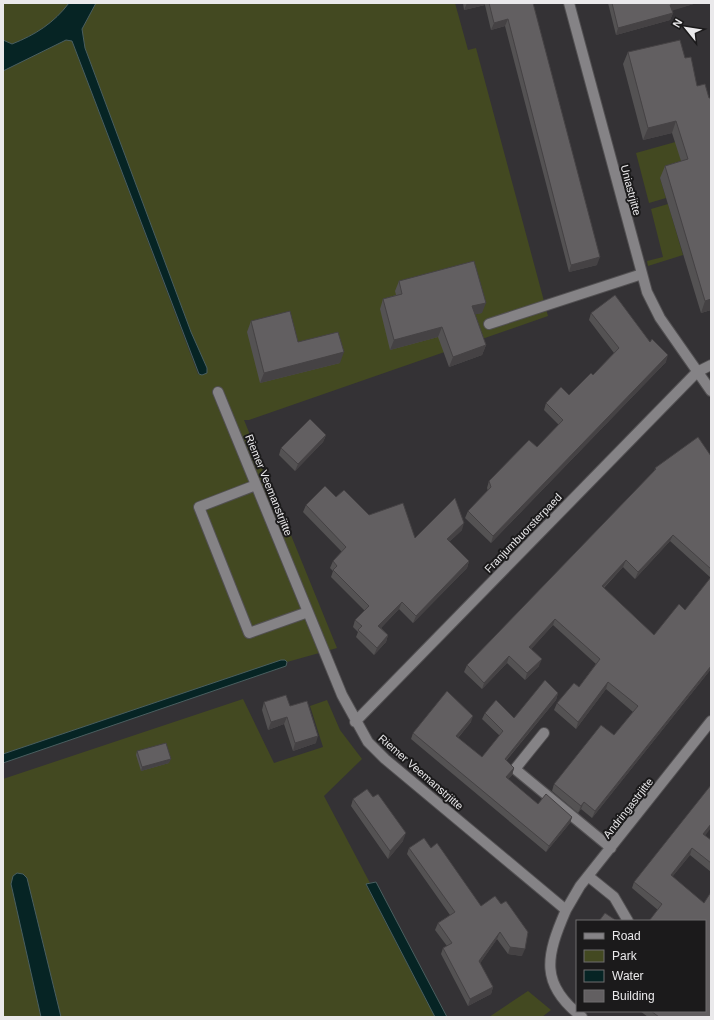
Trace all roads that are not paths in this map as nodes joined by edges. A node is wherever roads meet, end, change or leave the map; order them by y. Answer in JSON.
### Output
{"nodes":[{"id":1,"x":569,"y":3,"type":"edge"},
{"id":2,"x":642,"y":274,"type":"junction"},
{"id":3,"x":489,"y":324,"type":"dead end"},
{"id":4,"x":711,"y":364,"type":"edge"},
{"id":5,"x":697,"y":372,"type":"junction"},
{"id":6,"x":711,"y":391,"type":"edge"},
{"id":7,"x":218,"y":392,"type":"dead end"},
{"id":8,"x":256,"y":486,"type":"junction"},
{"id":9,"x":308,"y":612,"type":"junction"},
{"id":10,"x":711,"y":721,"type":"edge"},
{"id":11,"x":355,"y":722,"type":"junction"},
{"id":12,"x":544,"y":733,"type":"dead end"},
{"id":13,"x":611,"y":848,"type":"junction"},
{"id":14,"x":588,"y":876,"type":"junction"},
{"id":15,"x":566,"y":910,"type":"junction"},
{"id":16,"x":627,"y":920,"type":"edge"},
{"id":17,"x":576,"y":1012,"type":"edge"}],
"edges":[{"from":1,"to":2,"type":"street","name":"Uniastrjitte"},
{"from":2,"to":3,"type":"street"},
{"from":2,"to":5,"type":"street","name":"Uniastrjitte"},
{"from":4,"to":5,"type":"street","name":"Franjumbuorsterpaed"},
{"from":5,"to":6,"type":"street","name":"Uniastrjitte"},
{"from":5,"to":11,"type":"street","name":"Franjumbuorsterpaed"},
{"from":7,"to":8,"type":"street","name":"Riemer Veemanstrjitte"},
{"from":8,"to":9,"type":"street","name":"Riemer Veemanstrjitte"},
{"from":8,"to":9,"type":"street"},
{"from":9,"to":11,"type":"street","name":"Riemer Veemanstrjitte"},
{"from":10,"to":13,"type":"street","name":"Andringastrjitte"},
{"from":11,"to":15,"type":"street","name":"Riemer Veemanstrjitte"},
{"from":12,"to":13,"type":"street"},
{"from":13,"to":14,"type":"street","name":"Andringastrjitte"},
{"from":14,"to":15,"type":"street","name":"Andringastrjitte"},
{"from":14,"to":16,"type":"street"},
{"from":15,"to":17,"type":"street"}]}
